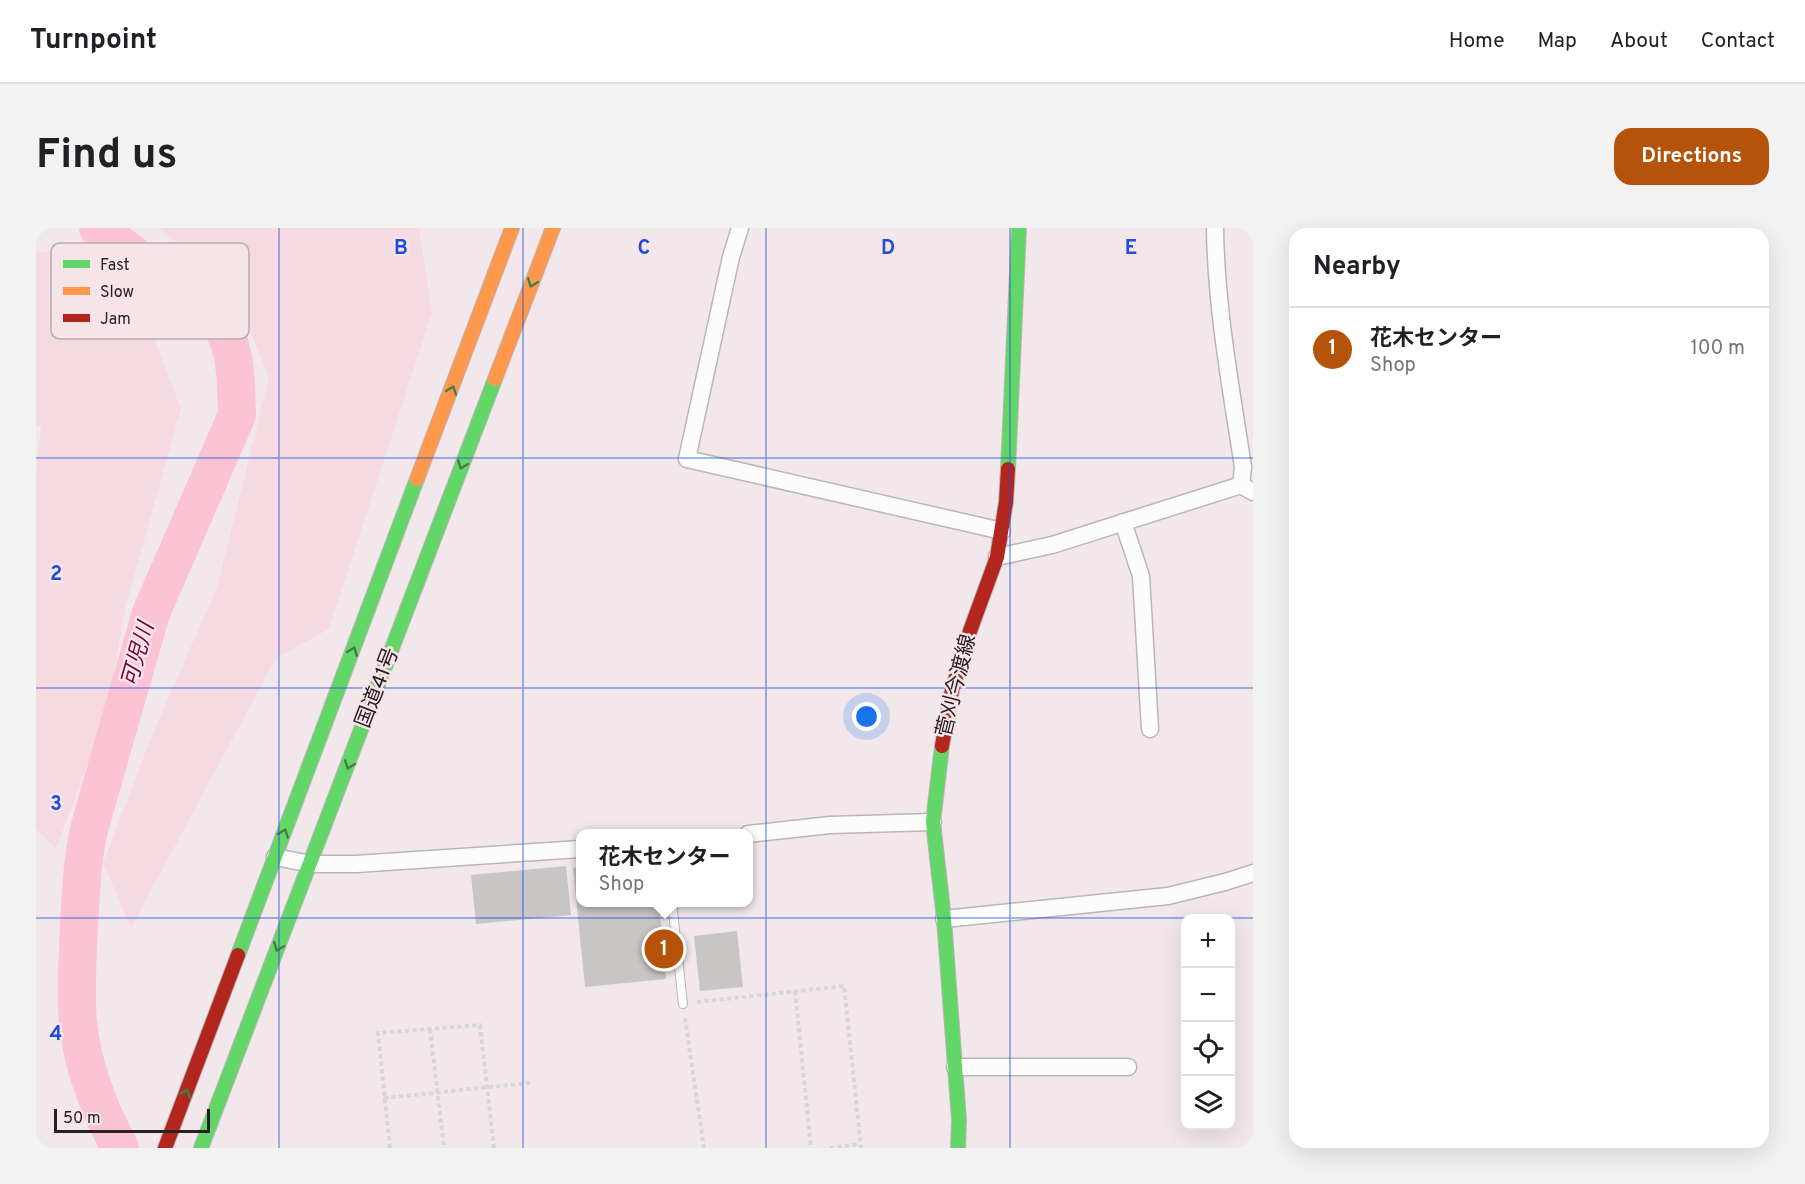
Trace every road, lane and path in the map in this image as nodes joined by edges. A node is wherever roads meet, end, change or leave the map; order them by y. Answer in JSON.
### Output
{"nodes":[{"id":1,"x":512,"y":228,"type":"edge"},
{"id":2,"x":553,"y":228,"type":"edge"},
{"id":3,"x":740,"y":228,"type":"edge"},
{"id":4,"x":1020,"y":228,"type":"edge"},
{"id":5,"x":1215,"y":228,"type":"edge"},
{"id":6,"x":1248,"y":467,"type":"edge"},
{"id":7,"x":1247,"y":488,"type":"edge"},
{"id":8,"x":1123,"y":522,"type":"junction"},
{"id":9,"x":1002,"y":531,"type":"junction"},
{"id":10,"x":997,"y":557,"type":"junction"},
{"id":11,"x":1150,"y":729,"type":"dead end"},
{"id":12,"x":933,"y":822,"type":"junction"},
{"id":13,"x":753,"y":833,"type":"edge"},
{"id":14,"x":576,"y":849,"type":"edge"},
{"id":15,"x":275,"y":857,"type":"junction"},
{"id":16,"x":311,"y":864,"type":"junction"},
{"id":17,"x":1253,"y":873,"type":"edge"},
{"id":18,"x":672,"y":907,"type":"edge"},
{"id":19,"x":944,"y":919,"type":"junction"},
{"id":20,"x":795,"y":992,"type":"junction"},
{"id":21,"x":683,"y":1004,"type":"junction"},
{"id":22,"x":430,"y":1029,"type":"junction"},
{"id":23,"x":955,"y":1067,"type":"junction"},
{"id":24,"x":1128,"y":1067,"type":"dead end"},
{"id":25,"x":530,"y":1083,"type":"dead end"},
{"id":26,"x":488,"y":1088,"type":"junction"},
{"id":27,"x":437,"y":1093,"type":"junction"},
{"id":28,"x":384,"y":1098,"type":"junction"},
{"id":29,"x":861,"y":1146,"type":"edge"},
{"id":30,"x":165,"y":1148,"type":"edge"},
{"id":31,"x":201,"y":1148,"type":"edge"},
{"id":32,"x":390,"y":1148,"type":"edge"},
{"id":33,"x":444,"y":1148,"type":"edge"},
{"id":34,"x":494,"y":1148,"type":"edge"},
{"id":35,"x":704,"y":1148,"type":"edge"},
{"id":36,"x":811,"y":1148,"type":"edge"},
{"id":37,"x":830,"y":1148,"type":"edge"},
{"id":38,"x":958,"y":1148,"type":"edge"}],
"edges":[{"from":15,"to":1,"type":"main road","name":"国道41号","one_way":true},
{"from":2,"to":16,"type":"main road","name":"国道41号","one_way":true},
{"from":3,"to":9,"type":"street"},
{"from":4,"to":9,"type":"main road","name":"菅刈今渡線"},
{"from":5,"to":6,"type":"street"},
{"from":6,"to":7,"type":"street"},
{"from":7,"to":8,"type":"street"},
{"from":8,"to":10,"type":"street"},
{"from":8,"to":11,"type":"street"},
{"from":9,"to":10,"type":"main road","name":"菅刈今渡線"},
{"from":10,"to":12,"type":"main road","name":"菅刈今渡線"},
{"from":12,"to":13,"type":"street"},
{"from":12,"to":19,"type":"main road","name":"菅刈今渡線"},
{"from":14,"to":16,"type":"street"},
{"from":15,"to":16,"type":"street"},
{"from":30,"to":15,"type":"main road","name":"国道41号","one_way":true},
{"from":16,"to":31,"type":"main road","name":"国道41号","one_way":true},
{"from":17,"to":19,"type":"street"},
{"from":18,"to":21,"type":"lane"},
{"from":19,"to":23,"type":"main road","name":"菅刈今渡線"},
{"from":20,"to":21,"type":"path"},
{"from":20,"to":29,"type":"path"},
{"from":20,"to":36,"type":"path"},
{"from":21,"to":35,"type":"path"},
{"from":22,"to":26,"type":"path"},
{"from":22,"to":27,"type":"path"},
{"from":22,"to":28,"type":"path"},
{"from":23,"to":24,"type":"street"},
{"from":23,"to":38,"type":"main road","name":"菅刈今渡線"},
{"from":25,"to":26,"type":"path"},
{"from":26,"to":27,"type":"path"},
{"from":26,"to":34,"type":"path"},
{"from":27,"to":28,"type":"path"},
{"from":27,"to":33,"type":"path"},
{"from":28,"to":32,"type":"path"},
{"from":29,"to":37,"type":"path"}]}
